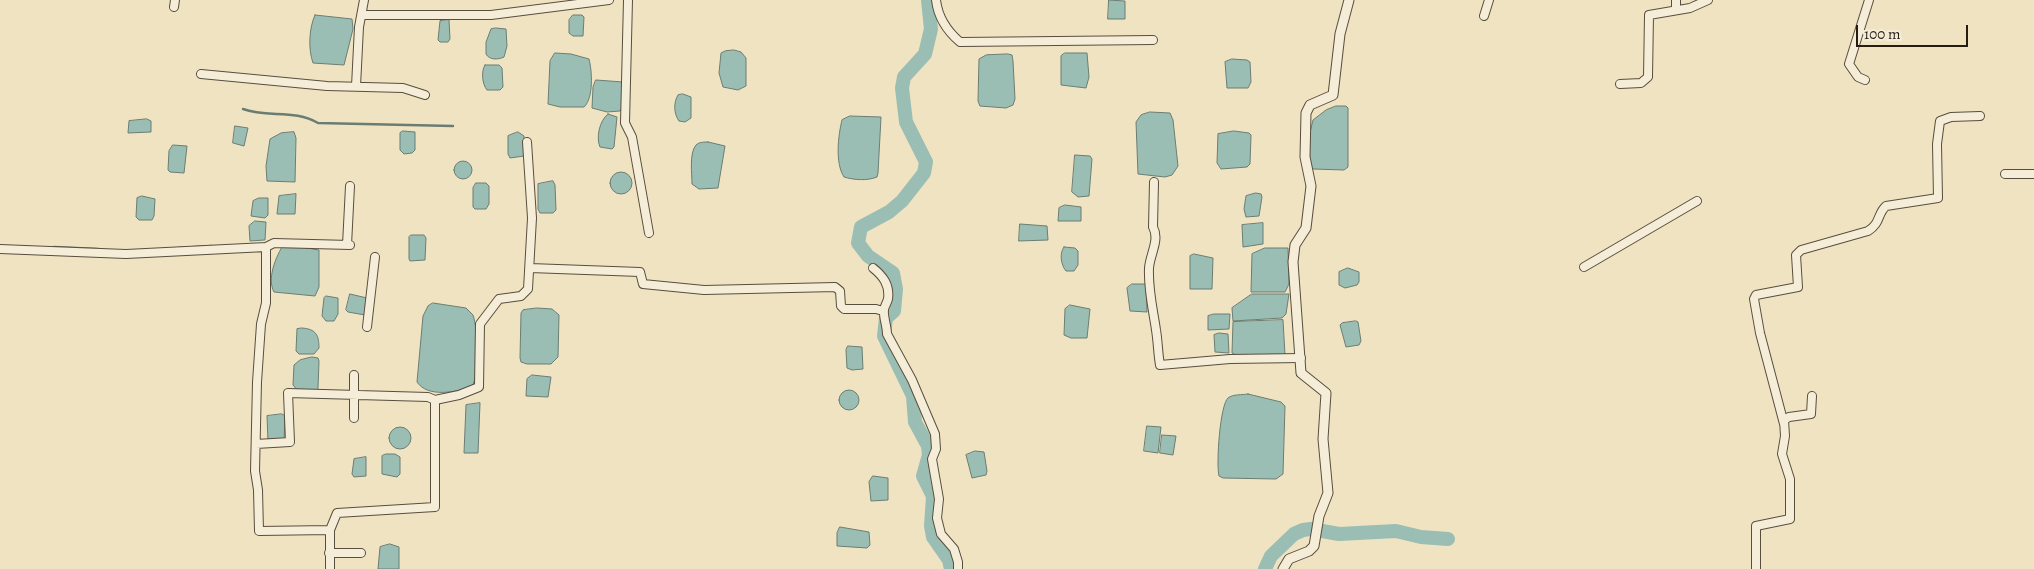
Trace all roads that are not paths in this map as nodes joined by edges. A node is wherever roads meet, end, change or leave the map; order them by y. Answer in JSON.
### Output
{"nodes":[{"id":1,"x":364,"y":0,"type":"edge"},
{"id":2,"x":609,"y":0,"type":"edge"},
{"id":3,"x":628,"y":0,"type":"edge"},
{"id":4,"x":936,"y":0,"type":"edge"},
{"id":5,"x":1350,"y":0,"type":"edge"},
{"id":6,"x":1489,"y":0,"type":"edge"},
{"id":7,"x":1676,"y":0,"type":"edge"},
{"id":8,"x":1708,"y":0,"type":"edge"},
{"id":9,"x":1869,"y":0,"type":"edge"},
{"id":10,"x":1676,"y":10,"type":"junction"},
{"id":11,"x":362,"y":15,"type":"junction"},
{"id":12,"x":1484,"y":16,"type":"dead end"},
{"id":13,"x":1153,"y":40,"type":"dead end"},
{"id":14,"x":201,"y":74,"type":"dead end"},
{"id":15,"x":1865,"y":80,"type":"dead end"},
{"id":16,"x":1620,"y":84,"type":"dead end"},
{"id":17,"x":356,"y":86,"type":"junction"},
{"id":18,"x":425,"y":95,"type":"dead end"},
{"id":19,"x":1980,"y":116,"type":"dead end"},
{"id":20,"x":527,"y":142,"type":"dead end"},
{"id":21,"x":2005,"y":174,"type":"dead end"},
{"id":22,"x":2034,"y":174,"type":"edge"},
{"id":23,"x":1154,"y":182,"type":"dead end"},
{"id":24,"x":350,"y":186,"type":"dead end"},
{"id":25,"x":1697,"y":201,"type":"dead end"},
{"id":26,"x":649,"y":234,"type":"dead end"},
{"id":27,"x":266,"y":247,"type":"junction"},
{"id":28,"x":0,"y":249,"type":"edge"},
{"id":29,"x":376,"y":257,"type":"dead end"},
{"id":30,"x":530,"y":268,"type":"junction"},
{"id":31,"x":878,"y":268,"type":"dead end"},
{"id":32,"x":1584,"y":268,"type":"dead end"},
{"id":33,"x":883,"y":311,"type":"junction"},
{"id":34,"x":368,"y":327,"type":"dead end"},
{"id":35,"x":1301,"y":358,"type":"junction"},
{"id":36,"x":354,"y":375,"type":"dead end"},
{"id":37,"x":355,"y":396,"type":"junction"},
{"id":38,"x":1812,"y":396,"type":"dead end"},
{"id":39,"x":435,"y":400,"type":"junction"},
{"id":40,"x":354,"y":418,"type":"dead end"},
{"id":41,"x":1784,"y":424,"type":"junction"},
{"id":42,"x":256,"y":444,"type":"junction"},
{"id":43,"x":330,"y":530,"type":"junction"},
{"id":44,"x":329,"y":552,"type":"junction"},
{"id":45,"x":361,"y":553,"type":"dead end"},
{"id":46,"x":330,"y":569,"type":"edge"},
{"id":47,"x":958,"y":569,"type":"edge"},
{"id":48,"x":1283,"y":569,"type":"edge"},
{"id":49,"x":1756,"y":569,"type":"edge"}],
"edges":[{"from":1,"to":11,"type":"street"},
{"from":2,"to":11,"type":"street"},
{"from":3,"to":26,"type":"street"},
{"from":4,"to":13,"type":"street"},
{"from":5,"to":35,"type":"street"},
{"from":6,"to":12,"type":"street"},
{"from":7,"to":10,"type":"street"},
{"from":8,"to":10,"type":"street"},
{"from":9,"to":15,"type":"street"},
{"from":10,"to":16,"type":"street"},
{"from":11,"to":17,"type":"street"},
{"from":14,"to":17,"type":"street"},
{"from":17,"to":18,"type":"street"},
{"from":19,"to":41,"type":"street"},
{"from":20,"to":30,"type":"street"},
{"from":21,"to":22,"type":"street"},
{"from":23,"to":35,"type":"street"},
{"from":24,"to":27,"type":"street"},
{"from":25,"to":32,"type":"street"},
{"from":27,"to":28,"type":"street"},
{"from":27,"to":42,"type":"street"},
{"from":29,"to":34,"type":"street"},
{"from":30,"to":33,"type":"street"},
{"from":30,"to":39,"type":"street"},
{"from":31,"to":33,"type":"street"},
{"from":33,"to":47,"type":"street"},
{"from":35,"to":48,"type":"street"},
{"from":36,"to":37,"type":"street"},
{"from":37,"to":39,"type":"street"},
{"from":37,"to":40,"type":"street"},
{"from":37,"to":42,"type":"street"},
{"from":38,"to":41,"type":"street"},
{"from":39,"to":43,"type":"street"},
{"from":41,"to":49,"type":"street"},
{"from":42,"to":43,"type":"street"},
{"from":43,"to":44,"type":"street"},
{"from":44,"to":45,"type":"street"},
{"from":44,"to":46,"type":"street"}]}
